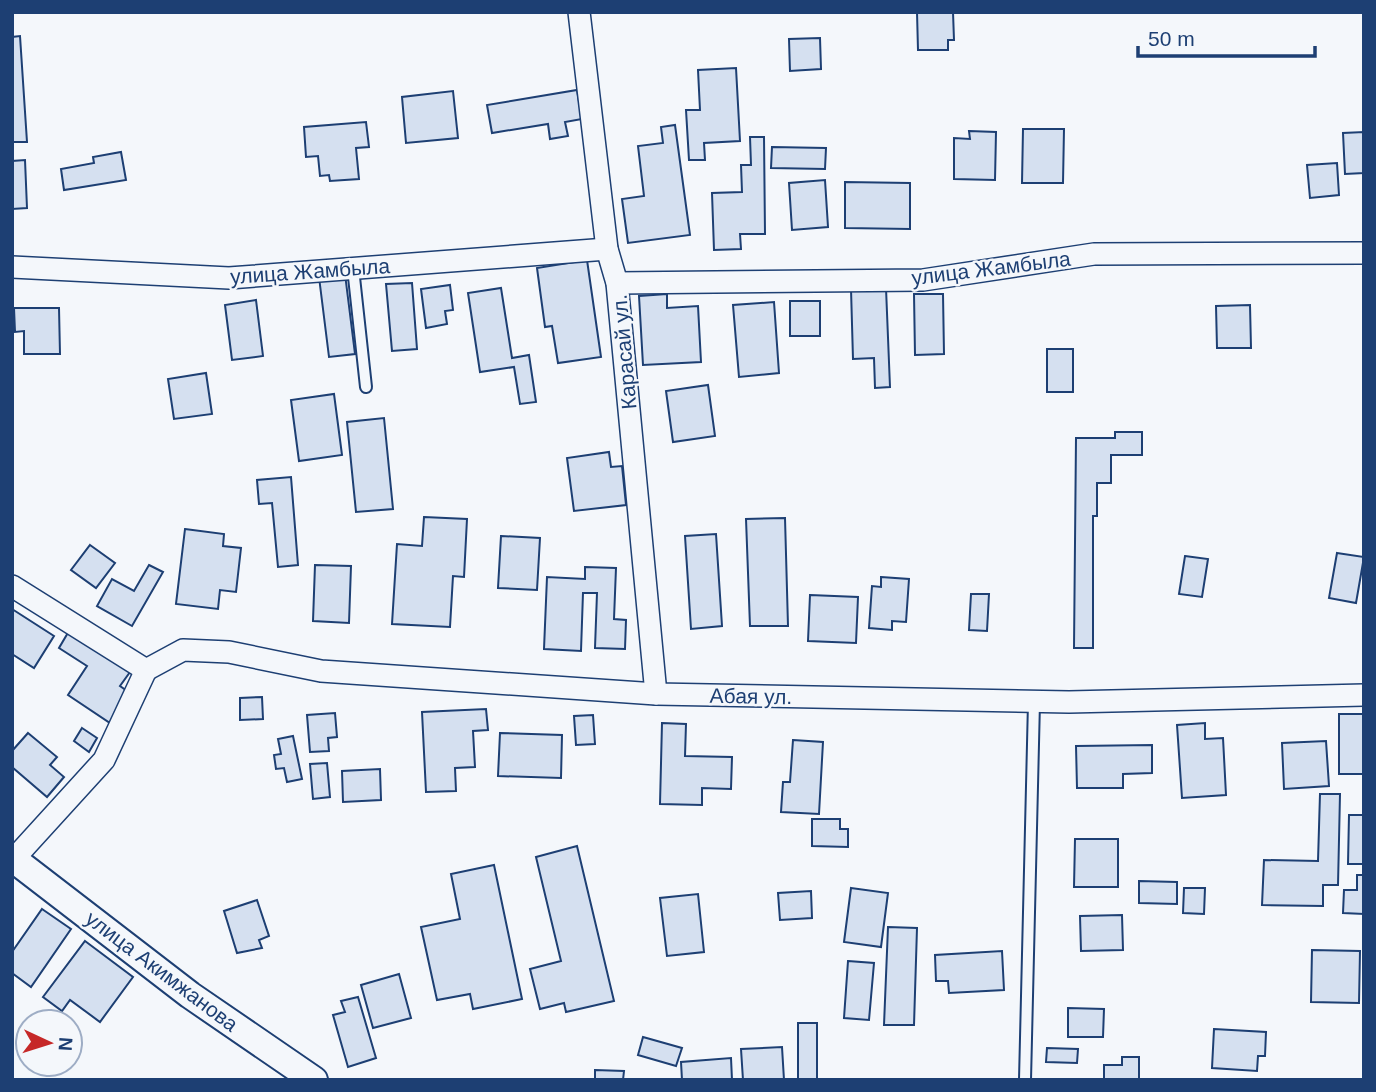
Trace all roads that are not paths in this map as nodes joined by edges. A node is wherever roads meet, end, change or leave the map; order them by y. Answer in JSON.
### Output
{"nodes":[{"id":1,"x":579,"y":12,"type":"edge"},
{"id":2,"x":607,"y":249,"type":"junction"},
{"id":3,"x":1364,"y":253,"type":"edge"},
{"id":4,"x":12,"y":267,"type":"edge"},
{"id":5,"x":353,"y":268,"type":"junction"},
{"id":6,"x":617,"y":283,"type":"junction"},
{"id":7,"x":366,"y":387,"type":"dead end"},
{"id":8,"x":12,"y":586,"type":"edge"},
{"id":9,"x":145,"y":670,"type":"junction"},
{"id":10,"x":656,"y":694,"type":"junction"},
{"id":11,"x":1364,"y":695,"type":"edge"},
{"id":12,"x":1034,"y":702,"type":"junction"},
{"id":13,"x":13,"y":859,"type":"edge"},
{"id":14,"x":314,"y":1080,"type":"edge"},
{"id":15,"x":1026,"y":1080,"type":"edge"}],
"edges":[{"from":1,"to":2,"type":"street","name":"Карасай ул."},
{"from":2,"to":5,"type":"street","name":"улица Жамбыла"},
{"from":2,"to":6,"type":"street","name":"Карасай ул."},
{"from":3,"to":6,"type":"street","name":"улица Жамбыла"},
{"from":4,"to":5,"type":"street","name":"улица Жамбыла"},
{"from":5,"to":7,"type":"lane"},
{"from":6,"to":10,"type":"street","name":"Карасай ул."},
{"from":8,"to":9,"type":"street"},
{"from":9,"to":10,"type":"street","name":"Абая ул."},
{"from":9,"to":13,"type":"street"},
{"from":10,"to":12,"type":"street","name":"Абая ул."},
{"from":11,"to":12,"type":"street","name":"Абая ул."},
{"from":12,"to":15,"type":"lane"},
{"from":13,"to":14,"type":"street","name":"улица Акимжанова"}]}
